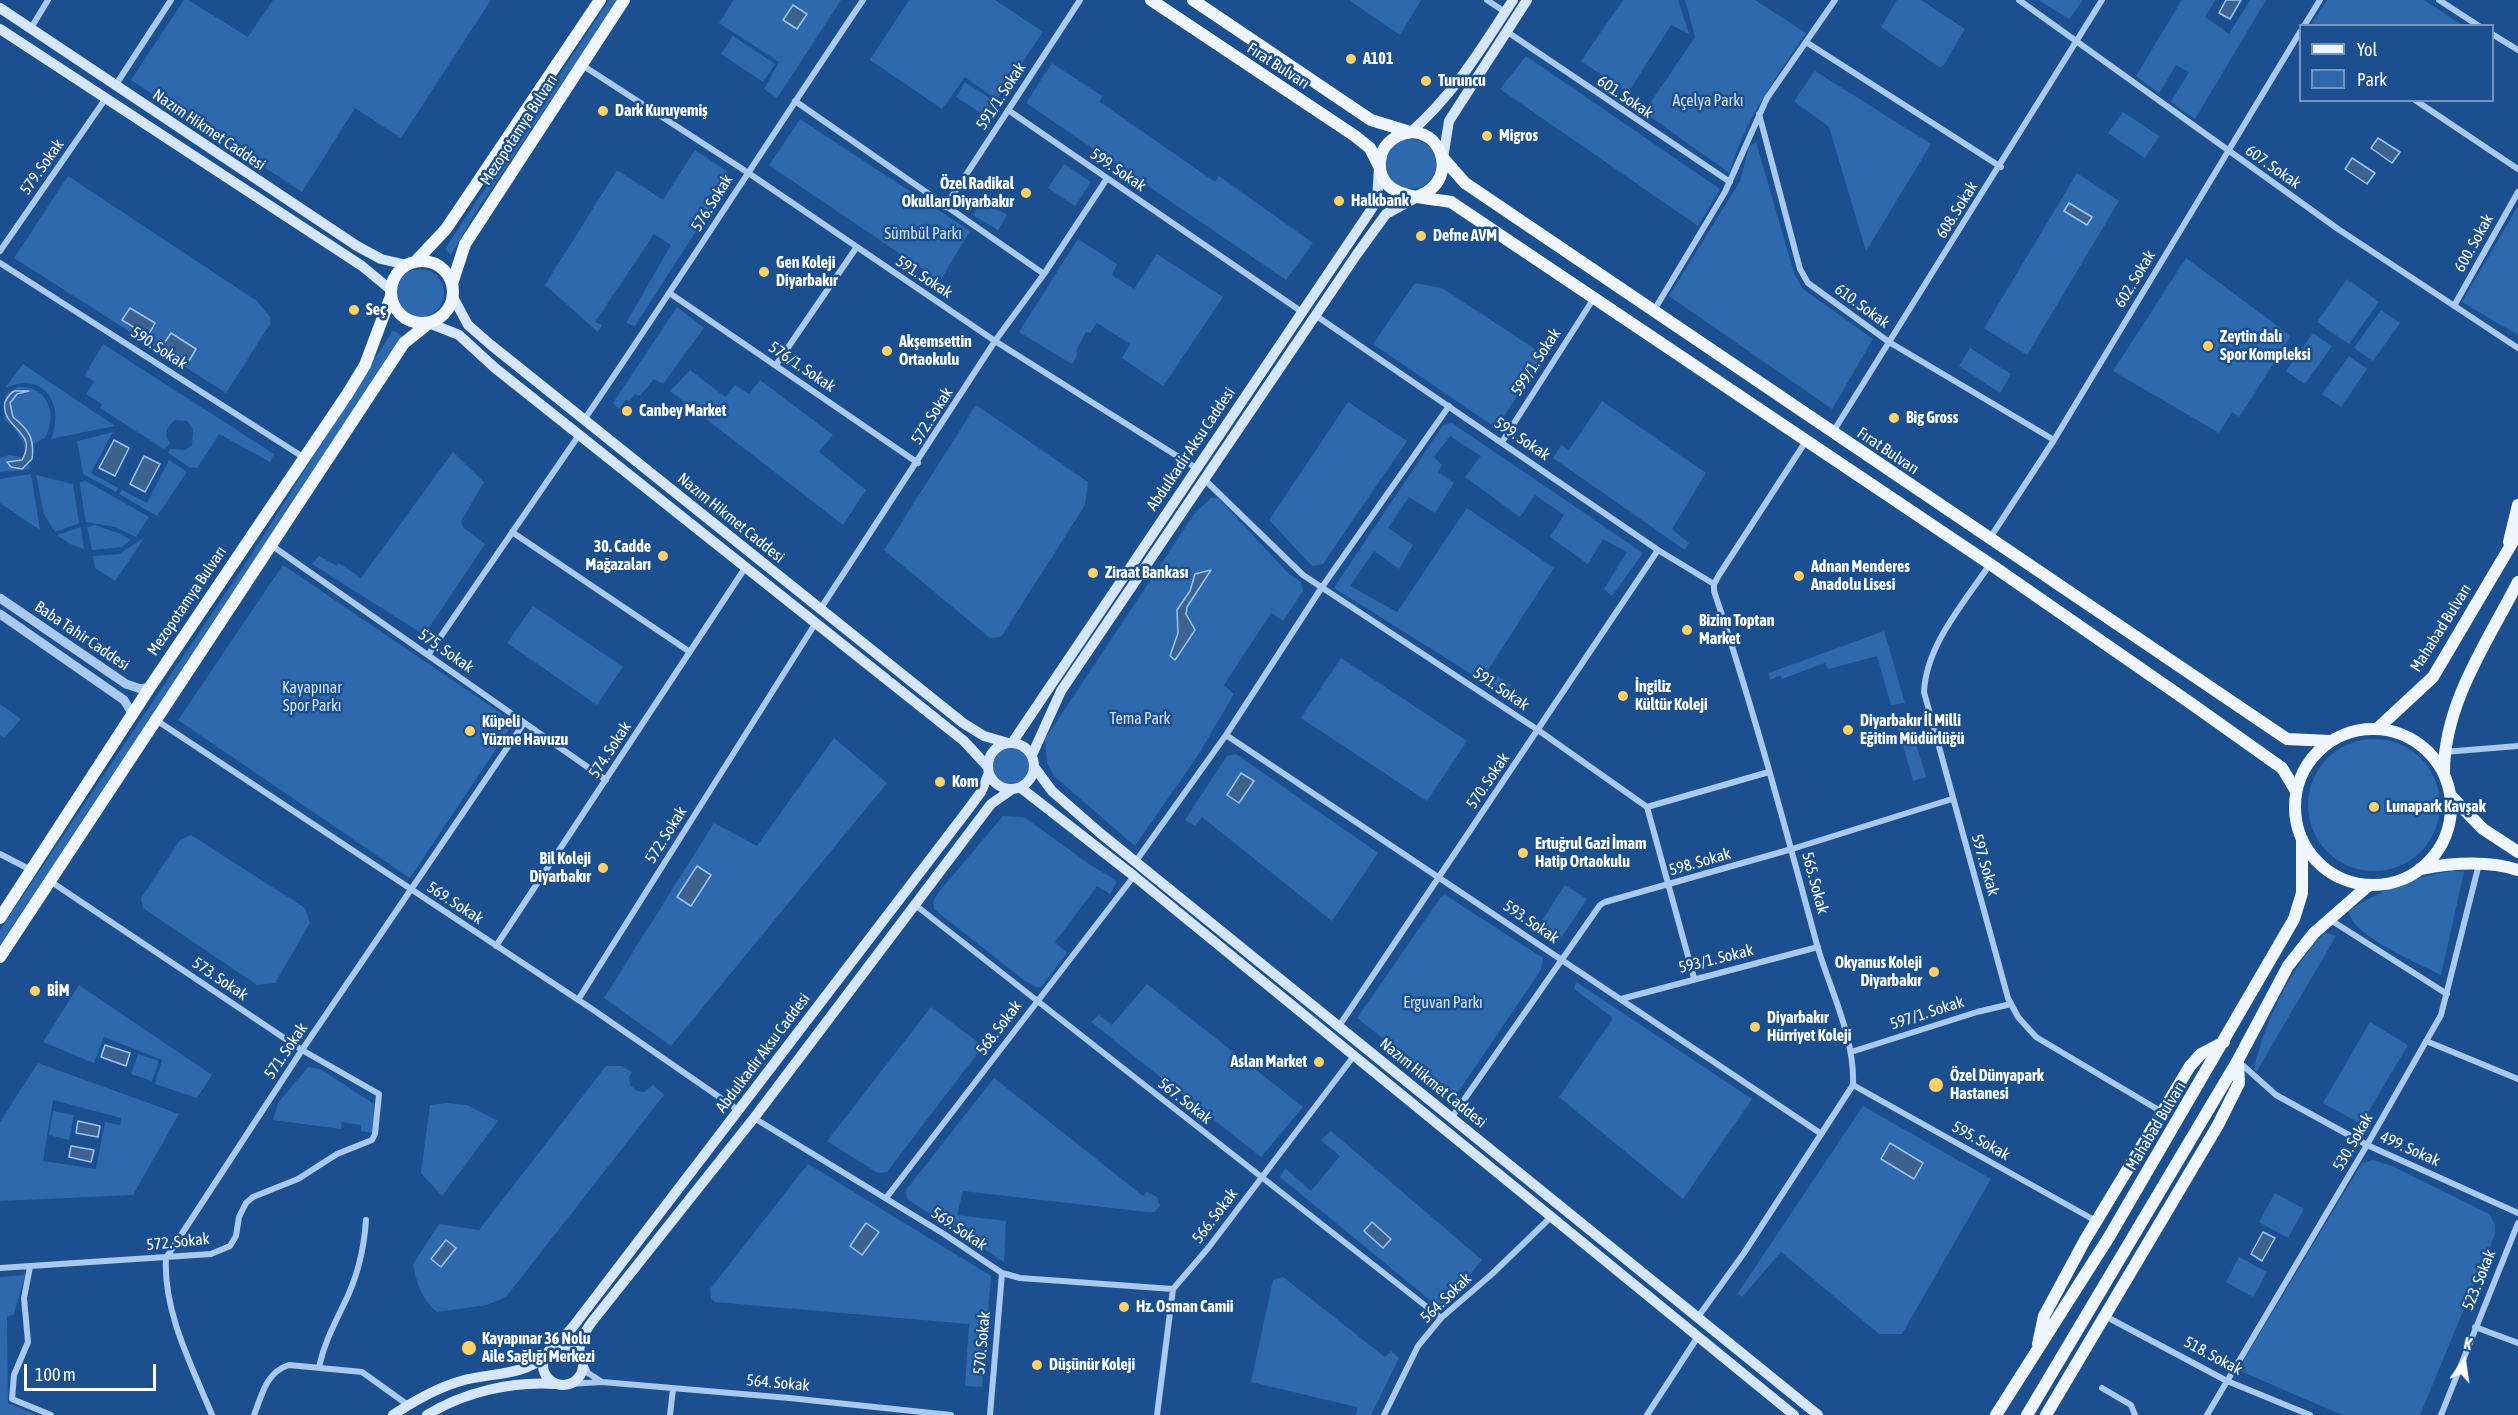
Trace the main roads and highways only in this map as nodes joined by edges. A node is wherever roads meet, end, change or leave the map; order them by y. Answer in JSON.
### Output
{"nodes":[{"id":1,"x":600,"y":0,"type":"edge"},
{"id":2,"x":624,"y":0,"type":"edge"},
{"id":3,"x":1151,"y":0,"type":"edge"},
{"id":4,"x":1193,"y":0,"type":"edge"},
{"id":5,"x":1513,"y":0,"type":"edge"},
{"id":6,"x":1527,"y":0,"type":"edge"},
{"id":7,"x":0,"y":8,"type":"edge"},
{"id":8,"x":0,"y":29,"type":"edge"},
{"id":9,"x":1411,"y":132,"type":"junction"},
{"id":10,"x":1443,"y":159,"type":"junction"},
{"id":11,"x":1379,"y":167,"type":"junction"},
{"id":12,"x":1419,"y":196,"type":"junction"},
{"id":13,"x":411,"y":263,"type":"junction"},
{"id":14,"x":452,"y":290,"type":"junction"},
{"id":15,"x":391,"y":293,"type":"junction"},
{"id":16,"x":429,"y":323,"type":"junction"},
{"id":17,"x":2518,"y":505,"type":"edge"},
{"id":18,"x":2518,"y":533,"type":"edge"},
{"id":19,"x":2505,"y":554,"type":"junction"},
{"id":20,"x":2518,"y":582,"type":"edge"},
{"id":21,"x":2377,"y":729,"type":"junction"},
{"id":22,"x":2330,"y":741,"type":"junction"},
{"id":23,"x":1010,"y":743,"type":"junction"},
{"id":24,"x":1032,"y":755,"type":"junction"},
{"id":25,"x":1035,"y":768,"type":"junction"},
{"id":26,"x":988,"y":770,"type":"junction"},
{"id":27,"x":2444,"y":773,"type":"junction"},
{"id":28,"x":1016,"y":789,"type":"junction"},
{"id":29,"x":2296,"y":791,"type":"junction"},
{"id":30,"x":2450,"y":795,"type":"junction"},
{"id":31,"x":2302,"y":839,"type":"junction"},
{"id":32,"x":2518,"y":852,"type":"edge"},
{"id":33,"x":2516,"y":869,"type":"edge"},
{"id":34,"x":2419,"y":870,"type":"junction"},
{"id":35,"x":2369,"y":885,"type":"junction"},
{"id":36,"x":0,"y":918,"type":"edge"},
{"id":37,"x":0,"y":957,"type":"edge"},
{"id":38,"x":2225,"y":1041,"type":"junction"},
{"id":39,"x":2238,"y":1060,"type":"junction"},
{"id":40,"x":554,"y":1347,"type":"junction"},
{"id":41,"x":579,"y":1352,"type":"junction"},
{"id":42,"x":2037,"y":1353,"type":"junction"},
{"id":43,"x":545,"y":1356,"type":"junction"},
{"id":44,"x":556,"y":1384,"type":"junction"},
{"id":45,"x":393,"y":1415,"type":"edge"},
{"id":46,"x":427,"y":1415,"type":"edge"},
{"id":47,"x":1794,"y":1415,"type":"edge"},
{"id":48,"x":1818,"y":1415,"type":"edge"},
{"id":49,"x":1996,"y":1415,"type":"edge"},
{"id":50,"x":2027,"y":1415,"type":"edge"},
{"id":51,"x":2046,"y":1415,"type":"edge"}],
"edges":[{"from":1,"to":13,"type":"main road","name":"Mezopotamya Bulvarı"},
{"from":2,"to":14,"type":"main road","name":"Mezopotamya Bulvarı"},
{"from":3,"to":11,"type":"main road","name":"Fırat Bulvarı"},
{"from":4,"to":9,"type":"main road","name":"Fırat Bulvarı"},
{"from":5,"to":9,"type":"main road"},
{"from":6,"to":10,"type":"main road"},
{"from":7,"to":13,"type":"main road","name":"Nazım Hikmet Caddesi"},
{"from":8,"to":15,"type":"main road","name":"Nazım Hikmet Caddesi"},
{"from":9,"to":10,"type":"main road"},
{"from":9,"to":11,"type":"main road"},
{"from":10,"to":12,"type":"main road"},
{"from":10,"to":22,"type":"main road","name":"Fırat Bulvarı"},
{"from":11,"to":12,"type":"main road"},
{"from":11,"to":23,"type":"main road","name":"Abdulkadir Aksu Caddesi"},
{"from":12,"to":24,"type":"main road","name":"Abdulkadir Aksu Caddesi"},
{"from":12,"to":29,"type":"main road"},
{"from":13,"to":14,"type":"main road"},
{"from":13,"to":15,"type":"main road"},
{"from":14,"to":16,"type":"main road"},
{"from":14,"to":23,"type":"main road","name":"Nazım Hikmet Caddesi"},
{"from":15,"to":16,"type":"main road"},
{"from":15,"to":36,"type":"main road","name":"Mezopotamya Bulvarı"},
{"from":16,"to":26,"type":"main road","name":"Nazım Hikmet Caddesi"},
{"from":16,"to":37,"type":"main road"},
{"from":17,"to":19,"type":"main road"},
{"from":18,"to":19,"type":"main road","name":"Mahabad Bulvarı"},
{"from":19,"to":21,"type":"main road","name":"Mahabad Bulvarı"},
{"from":20,"to":27,"type":"main road"},
{"from":21,"to":22,"type":"main road"},
{"from":21,"to":27,"type":"main road"},
{"from":22,"to":29,"type":"main road"},
{"from":23,"to":24,"type":"main road"},
{"from":23,"to":26,"type":"main road"},
{"from":24,"to":25,"type":"main road"},
{"from":25,"to":28,"type":"main road"},
{"from":25,"to":48,"type":"main road","name":"Nazım Hikmet Caddesi"},
{"from":26,"to":28,"type":"main road"},
{"from":26,"to":40,"type":"main road","name":"Abdulkadir Aksu Caddesi"},
{"from":27,"to":30,"type":"main road"},
{"from":28,"to":41,"type":"main road","name":"Abdulkadir Aksu Caddesi"},
{"from":28,"to":47,"type":"main road","name":"Nazım Hikmet Caddesi"},
{"from":29,"to":31,"type":"main road"},
{"from":30,"to":32,"type":"main road"},
{"from":30,"to":34,"type":"main road"},
{"from":31,"to":35,"type":"main road"},
{"from":31,"to":38,"type":"main road","name":"Mahabad Bulvarı"},
{"from":32,"to":33,"type":"main road"},
{"from":33,"to":34,"type":"main road"},
{"from":34,"to":35,"type":"main road"},
{"from":35,"to":39,"type":"main road"},
{"from":38,"to":42,"type":"main road","name":"Mahabad Bulvarı"},
{"from":38,"to":42,"type":"main road"},
{"from":39,"to":50,"type":"main road"},
{"from":39,"to":51,"type":"main road"},
{"from":40,"to":41,"type":"main road"},
{"from":40,"to":43,"type":"main road"},
{"from":41,"to":44,"type":"main road"},
{"from":42,"to":49,"type":"main road","name":"Mahabad Bulvarı"},
{"from":43,"to":44,"type":"main road"},
{"from":43,"to":45,"type":"main road"},
{"from":44,"to":46,"type":"main road"}]}
